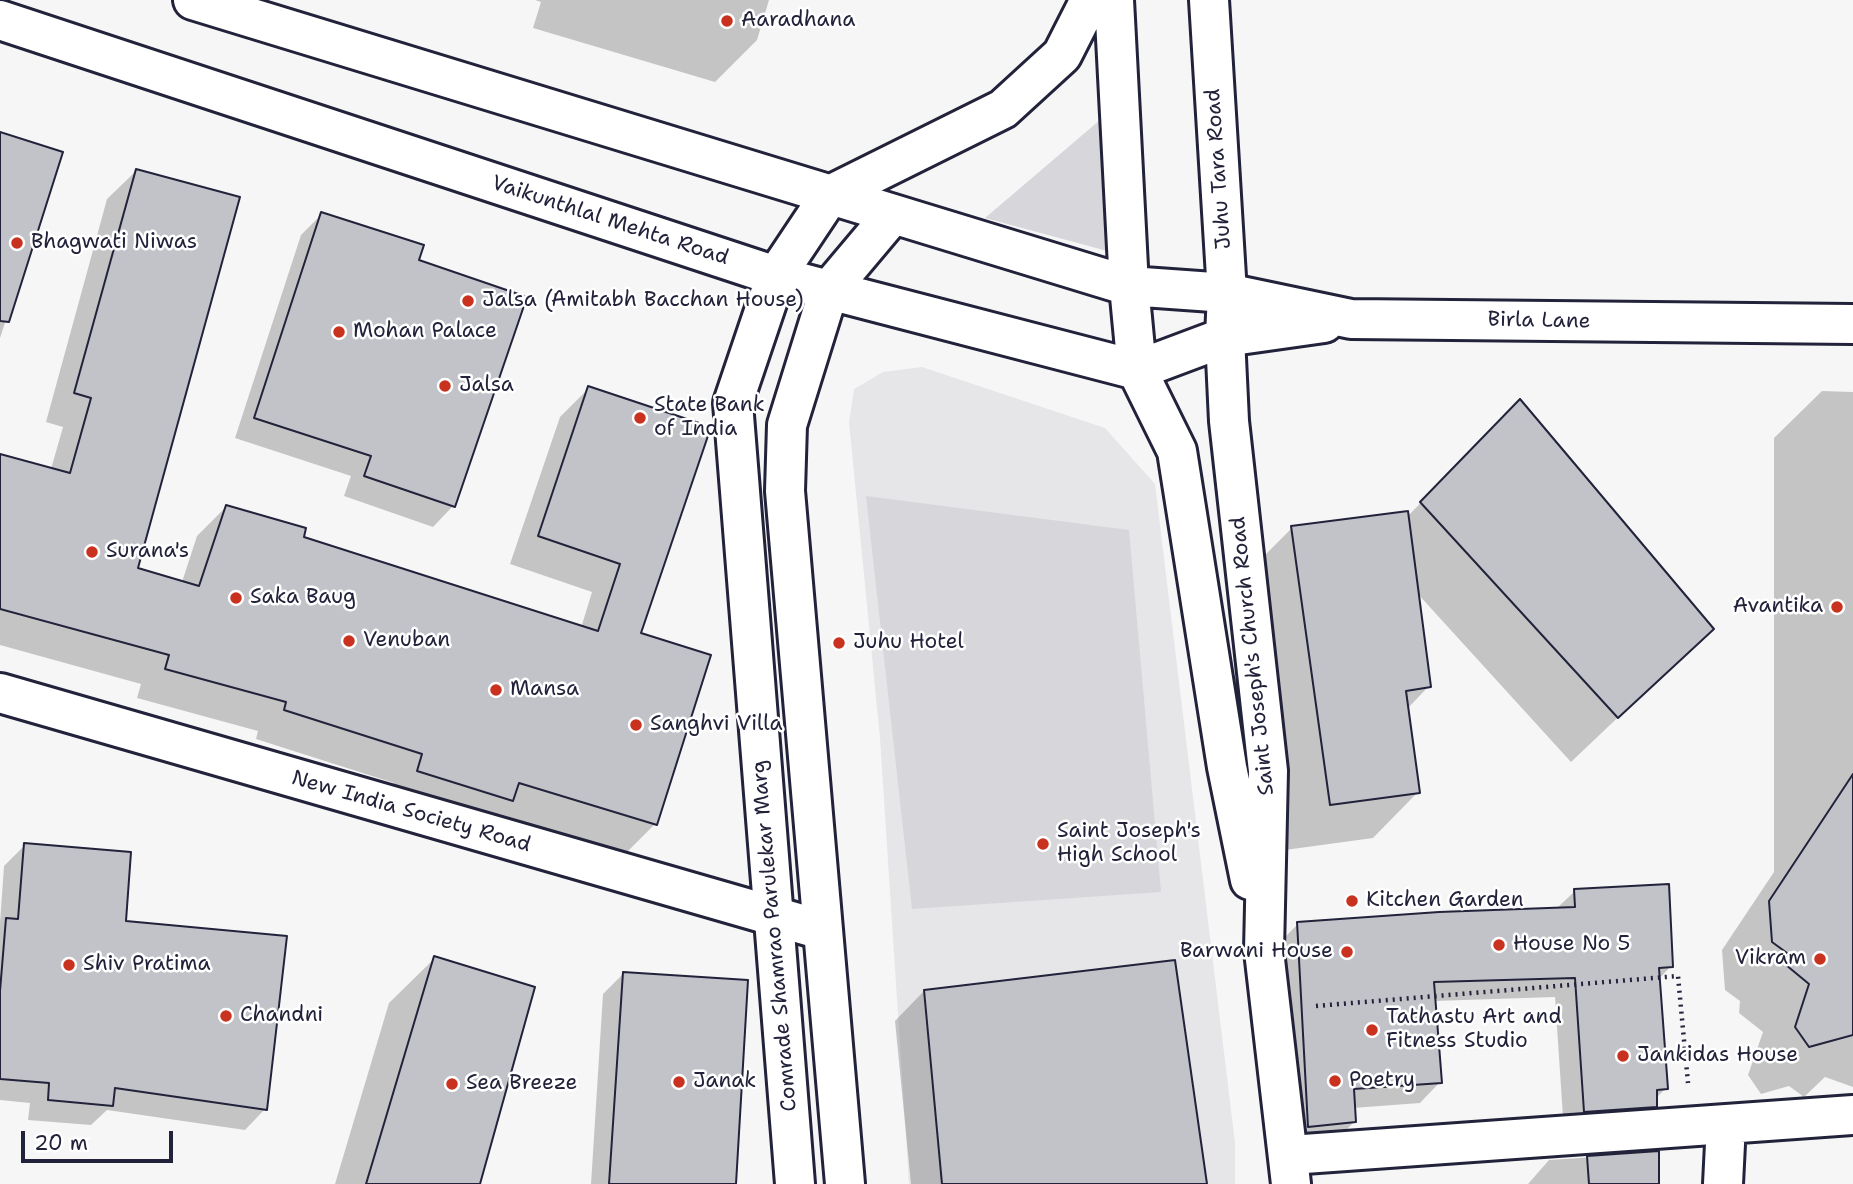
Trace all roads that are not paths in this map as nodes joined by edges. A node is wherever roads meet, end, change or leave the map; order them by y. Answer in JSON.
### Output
{"nodes":[{"id":1,"x":193,"y":0,"type":"edge"},
{"id":2,"x":1090,"y":0,"type":"edge"},
{"id":3,"x":1114,"y":0,"type":"edge"},
{"id":4,"x":1209,"y":0,"type":"edge"},
{"id":5,"x":0,"y":20,"type":"edge"},
{"id":6,"x":830,"y":195,"type":"junction"},
{"id":7,"x":893,"y":214,"type":"junction"},
{"id":8,"x":776,"y":276,"type":"junction"},
{"id":9,"x":1129,"y":286,"type":"junction"},
{"id":10,"x":829,"y":290,"type":"junction"},
{"id":11,"x":1227,"y":293,"type":"junction"},
{"id":12,"x":1351,"y":318,"type":"junction"},
{"id":13,"x":1853,"y":324,"type":"edge"},
{"id":14,"x":1225,"y":337,"type":"junction"},
{"id":15,"x":1137,"y":370,"type":"junction"},
{"id":16,"x":0,"y":694,"type":"edge"},
{"id":17,"x":774,"y":916,"type":"junction"},
{"id":18,"x":822,"y":930,"type":"junction"},
{"id":19,"x":1264,"y":951,"type":"junction"},
{"id":20,"x":1853,"y":1115,"type":"edge"},
{"id":21,"x":1709,"y":1125,"type":"junction"},
{"id":22,"x":1291,"y":1169,"type":"edge"},
{"id":23,"x":795,"y":1184,"type":"edge"},
{"id":24,"x":845,"y":1184,"type":"edge"},
{"id":25,"x":1723,"y":1184,"type":"edge"}],
"edges":[{"from":1,"to":6,"type":"street"},
{"from":2,"to":6,"type":"street"},
{"from":3,"to":9,"type":"street"},
{"from":4,"to":11,"type":"street","name":"Juhu Tara Road"},
{"from":5,"to":8,"type":"street","name":"Vaikunthlal Mehta Road"},
{"from":6,"to":7,"type":"street","name":"Birla Lane"},
{"from":6,"to":8,"type":"street","name":"Comrade Shamrao Parulekar Marg"},
{"from":7,"to":9,"type":"street","name":"Birla Lane"},
{"from":7,"to":10,"type":"street"},
{"from":8,"to":10,"type":"street","name":"Vaikunthlal Mehta Road"},
{"from":8,"to":17,"type":"street","name":"Comrade Shamrao Parulekar Marg"},
{"from":9,"to":11,"type":"street","name":"Birla Lane"},
{"from":9,"to":15,"type":"street"},
{"from":10,"to":15,"type":"street","name":"Vaikunthlal Mehta Road"},
{"from":10,"to":18,"type":"street"},
{"from":11,"to":12,"type":"street","name":"Birla Lane"},
{"from":11,"to":14,"type":"street","name":"Juhu Tara Road"},
{"from":12,"to":13,"type":"street","name":"Birla Lane"},
{"from":12,"to":14,"type":"street"},
{"from":14,"to":15,"type":"street"},
{"from":14,"to":19,"type":"street","name":"Saint Joseph's Church Road"},
{"from":15,"to":19,"type":"street"},
{"from":16,"to":17,"type":"street","name":"New India Society Road"},
{"from":17,"to":18,"type":"street","name":"New India Society Road"},
{"from":17,"to":23,"type":"street","name":"Comrade Shamrao Parulekar Marg"},
{"from":18,"to":24,"type":"street"},
{"from":19,"to":22,"type":"street","name":"Saint Joseph's Church Road"},
{"from":20,"to":21,"type":"street"},
{"from":21,"to":22,"type":"street"},
{"from":21,"to":25,"type":"street"}]}
